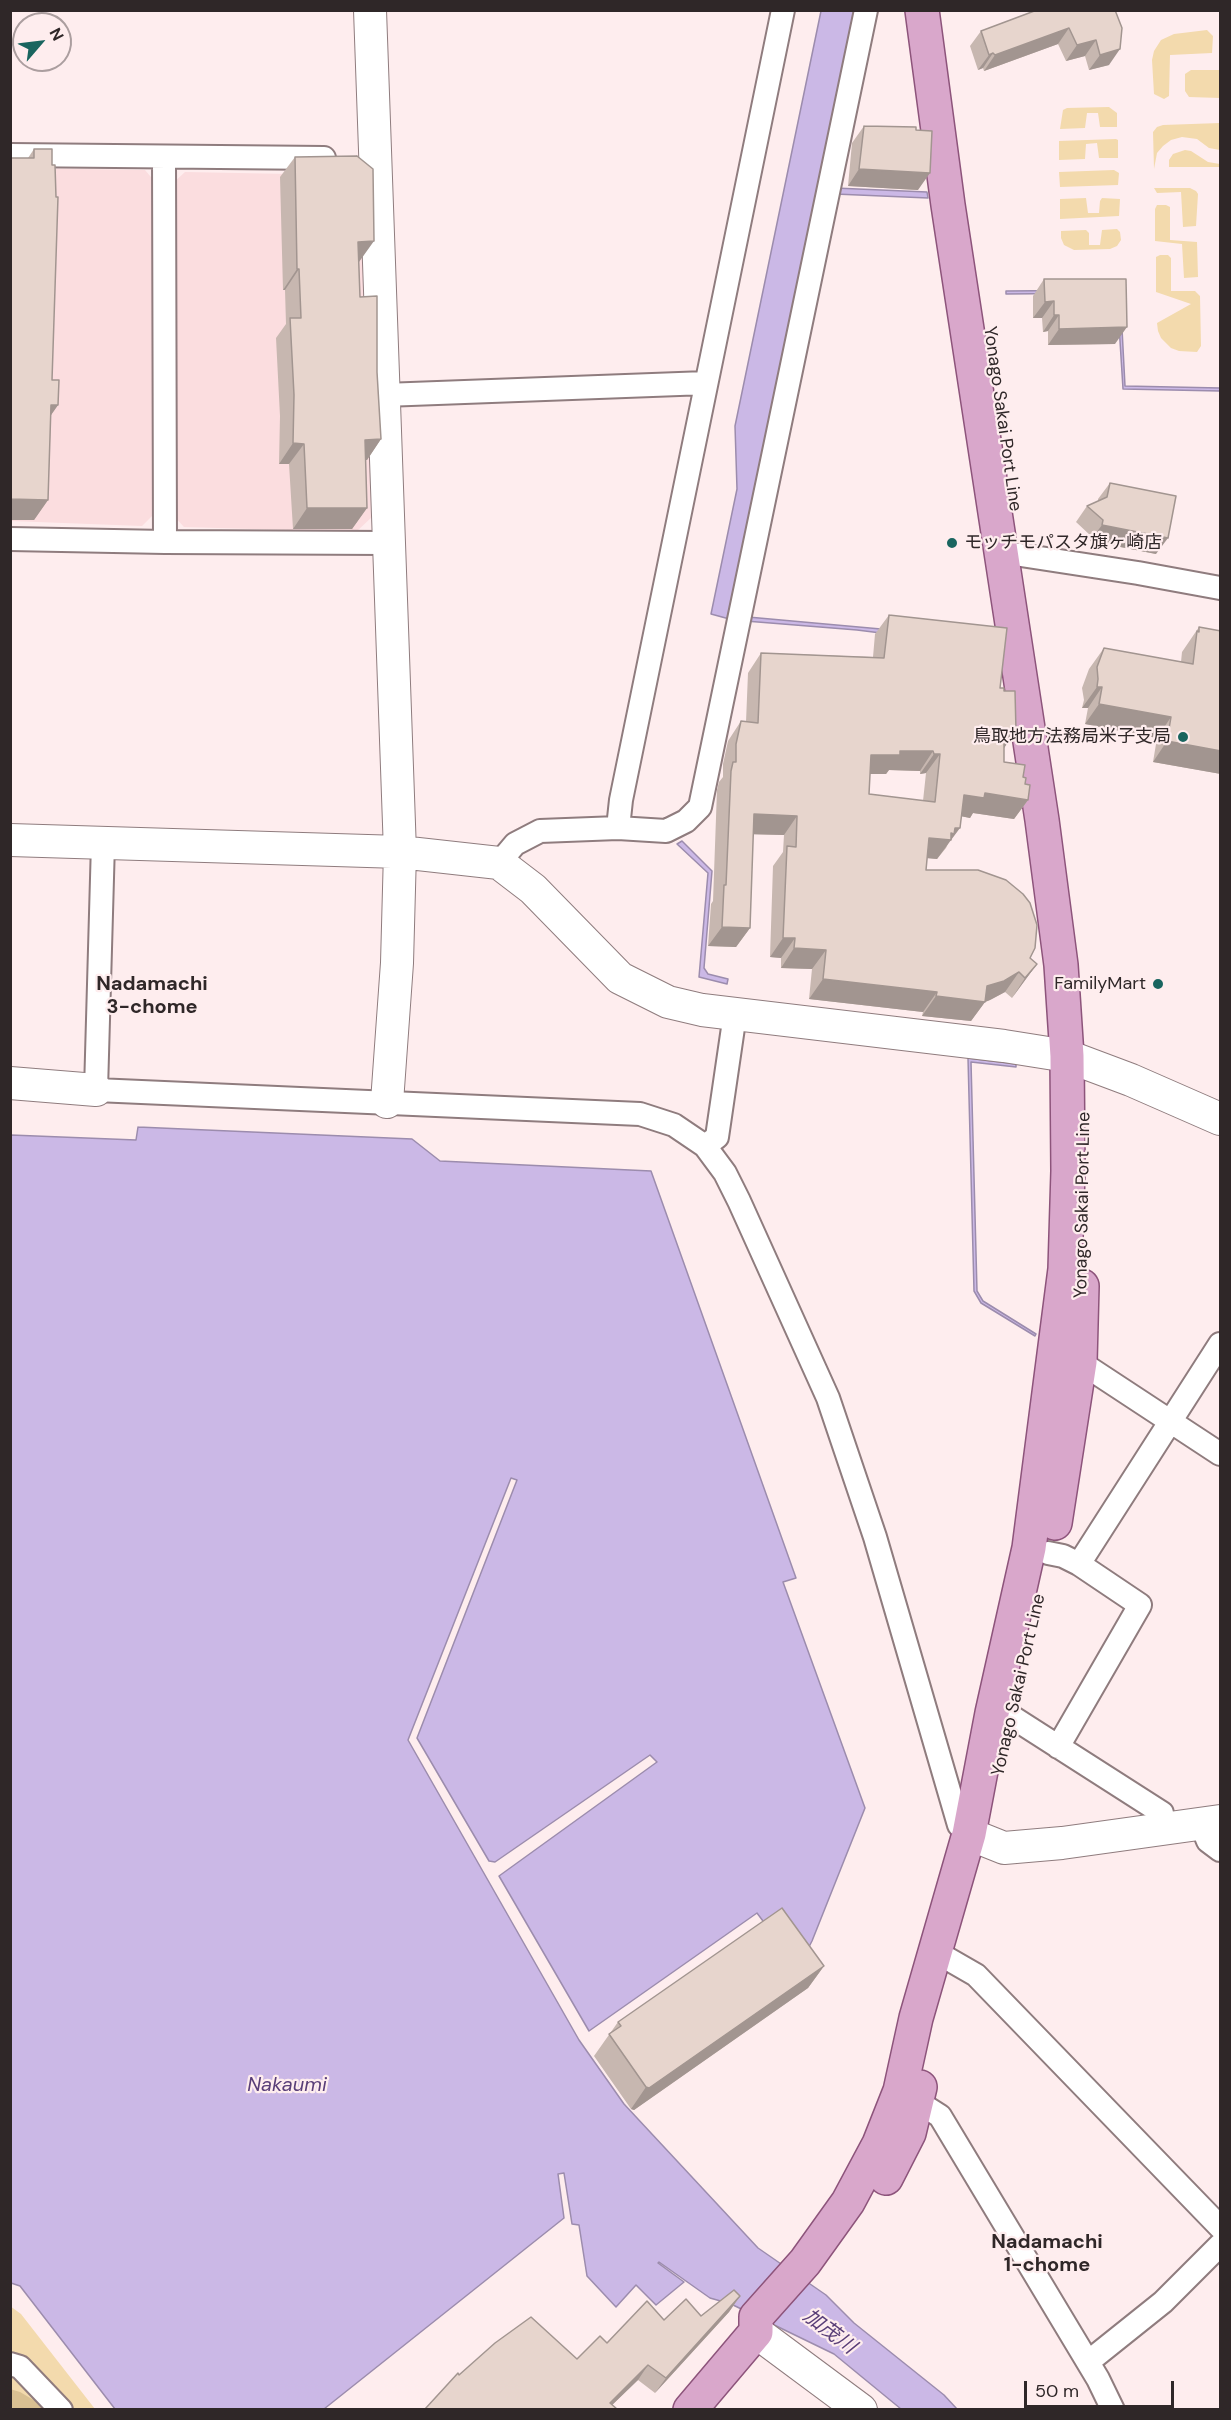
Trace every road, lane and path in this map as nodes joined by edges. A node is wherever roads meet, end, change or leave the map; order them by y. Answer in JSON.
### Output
{"nodes":[{"id":1,"x":370,"y":10,"type":"edge"},
{"id":2,"x":783,"y":10,"type":"edge"},
{"id":3,"x":866,"y":10,"type":"edge"},
{"id":4,"x":922,"y":10,"type":"edge"},
{"id":5,"x":942,"y":10,"type":"edge"},
{"id":6,"x":10,"y":155,"type":"edge"},
{"id":7,"x":164,"y":157,"type":"junction"},
{"id":8,"x":356,"y":159,"type":"junction"},
{"id":9,"x":706,"y":383,"type":"junction"},
{"id":10,"x":384,"y":395,"type":"junction"},
{"id":11,"x":10,"y":540,"type":"edge"},
{"id":12,"x":165,"y":542,"type":"junction"},
{"id":13,"x":388,"y":543,"type":"junction"},
{"id":14,"x":1011,"y":554,"type":"junction"},
{"id":15,"x":1221,"y":588,"type":"edge"},
{"id":16,"x":618,"y":828,"type":"junction"},
{"id":17,"x":10,"y":840,"type":"edge"},
{"id":18,"x":104,"y":843,"type":"junction"},
{"id":19,"x":400,"y":852,"type":"junction"},
{"id":20,"x":499,"y":863,"type":"junction"},
{"id":21,"x":735,"y":1014,"type":"junction"},
{"id":22,"x":1077,"y":1060,"type":"junction"},
{"id":23,"x":10,"y":1083,"type":"edge"},
{"id":24,"x":96,"y":1090,"type":"junction"},
{"id":25,"x":387,"y":1102,"type":"junction"},
{"id":26,"x":1221,"y":1119,"type":"edge"},
{"id":27,"x":705,"y":1146,"type":"junction"},
{"id":28,"x":1221,"y":1344,"type":"edge"},
{"id":29,"x":1080,"y":1362,"type":"junction"},
{"id":30,"x":1170,"y":1421,"type":"junction"},
{"id":31,"x":1221,"y":1454,"type":"edge"},
{"id":32,"x":1048,"y":1553,"type":"junction"},
{"id":33,"x":1079,"y":1564,"type":"junction"},
{"id":34,"x":1012,"y":1717,"type":"junction"},
{"id":35,"x":1058,"y":1747,"type":"junction"},
{"id":36,"x":1211,"y":1822,"type":"edge"},
{"id":37,"x":1164,"y":1829,"type":"junction"},
{"id":38,"x":976,"y":1837,"type":"junction"},
{"id":39,"x":1221,"y":1850,"type":"edge"},
{"id":40,"x":944,"y":1957,"type":"junction"},
{"id":41,"x":908,"y":2096,"type":"junction"},
{"id":42,"x":1221,"y":2227,"type":"edge"},
{"id":43,"x":1221,"y":2245,"type":"edge"},
{"id":44,"x":761,"y":2326,"type":"junction"},
{"id":45,"x":1088,"y":2362,"type":"junction"},
{"id":46,"x":10,"y":2364,"type":"edge"},
{"id":47,"x":61,"y":2409,"type":"edge"},
{"id":48,"x":690,"y":2409,"type":"edge"},
{"id":49,"x":861,"y":2409,"type":"edge"},
{"id":50,"x":1113,"y":2409,"type":"edge"}],
"edges":[{"from":1,"to":8,"type":"street"},
{"from":2,"to":9,"type":"street"},
{"from":3,"to":16,"type":"street"},
{"from":4,"to":14,"type":"main road","name":"Yonago Sakai Port Line"},
{"from":5,"to":14,"type":"main road","name":"Yonago Sakai Port Line"},
{"from":6,"to":7,"type":"street"},
{"from":7,"to":8,"type":"street"},
{"from":7,"to":12,"type":"street"},
{"from":8,"to":10,"type":"street"},
{"from":9,"to":10,"type":"street"},
{"from":9,"to":16,"type":"street"},
{"from":10,"to":13,"type":"street"},
{"from":11,"to":12,"type":"street"},
{"from":12,"to":13,"type":"street"},
{"from":13,"to":19,"type":"street"},
{"from":14,"to":15,"type":"street"},
{"from":14,"to":22,"type":"main road","name":"Yonago Sakai Port Line"},
{"from":16,"to":20,"type":"street"},
{"from":17,"to":18,"type":"street"},
{"from":18,"to":19,"type":"street"},
{"from":18,"to":24,"type":"street"},
{"from":19,"to":20,"type":"street"},
{"from":19,"to":25,"type":"street"},
{"from":20,"to":21,"type":"street"},
{"from":21,"to":22,"type":"street"},
{"from":21,"to":27,"type":"street"},
{"from":22,"to":26,"type":"street"},
{"from":22,"to":29,"type":"main road","name":"Yonago Sakai Port Line"},
{"from":22,"to":38,"type":"main road","name":"Yonago Sakai Port Line"},
{"from":23,"to":24,"type":"street"},
{"from":24,"to":25,"type":"street"},
{"from":25,"to":27,"type":"street"},
{"from":27,"to":38,"type":"street"},
{"from":28,"to":30,"type":"street"},
{"from":29,"to":30,"type":"street"},
{"from":29,"to":32,"type":"main road","name":"Yonago Sakai Port Line"},
{"from":30,"to":31,"type":"street"},
{"from":30,"to":33,"type":"street"},
{"from":32,"to":33,"type":"street"},
{"from":32,"to":34,"type":"main road","name":"Yonago Sakai Port Line"},
{"from":33,"to":35,"type":"street"},
{"from":34,"to":35,"type":"street"},
{"from":34,"to":38,"type":"main road","name":"Yonago Sakai Port Line"},
{"from":35,"to":37,"type":"street"},
{"from":36,"to":37,"type":"street"},
{"from":36,"to":39,"type":"street"},
{"from":37,"to":38,"type":"street"},
{"from":38,"to":40,"type":"main road","name":"Yonago Sakai Port Line"},
{"from":40,"to":41,"type":"main road","name":"Yonago Sakai Port Line"},
{"from":40,"to":42,"type":"street"},
{"from":41,"to":44,"type":"main road","name":"Yonago Sakai Port Line"},
{"from":41,"to":45,"type":"street"},
{"from":43,"to":45,"type":"street"},
{"from":44,"to":48,"type":"main road","name":"Yonago Sakai Port Line"},
{"from":44,"to":49,"type":"street"},
{"from":45,"to":50,"type":"street"},
{"from":46,"to":47,"type":"street"}]}
